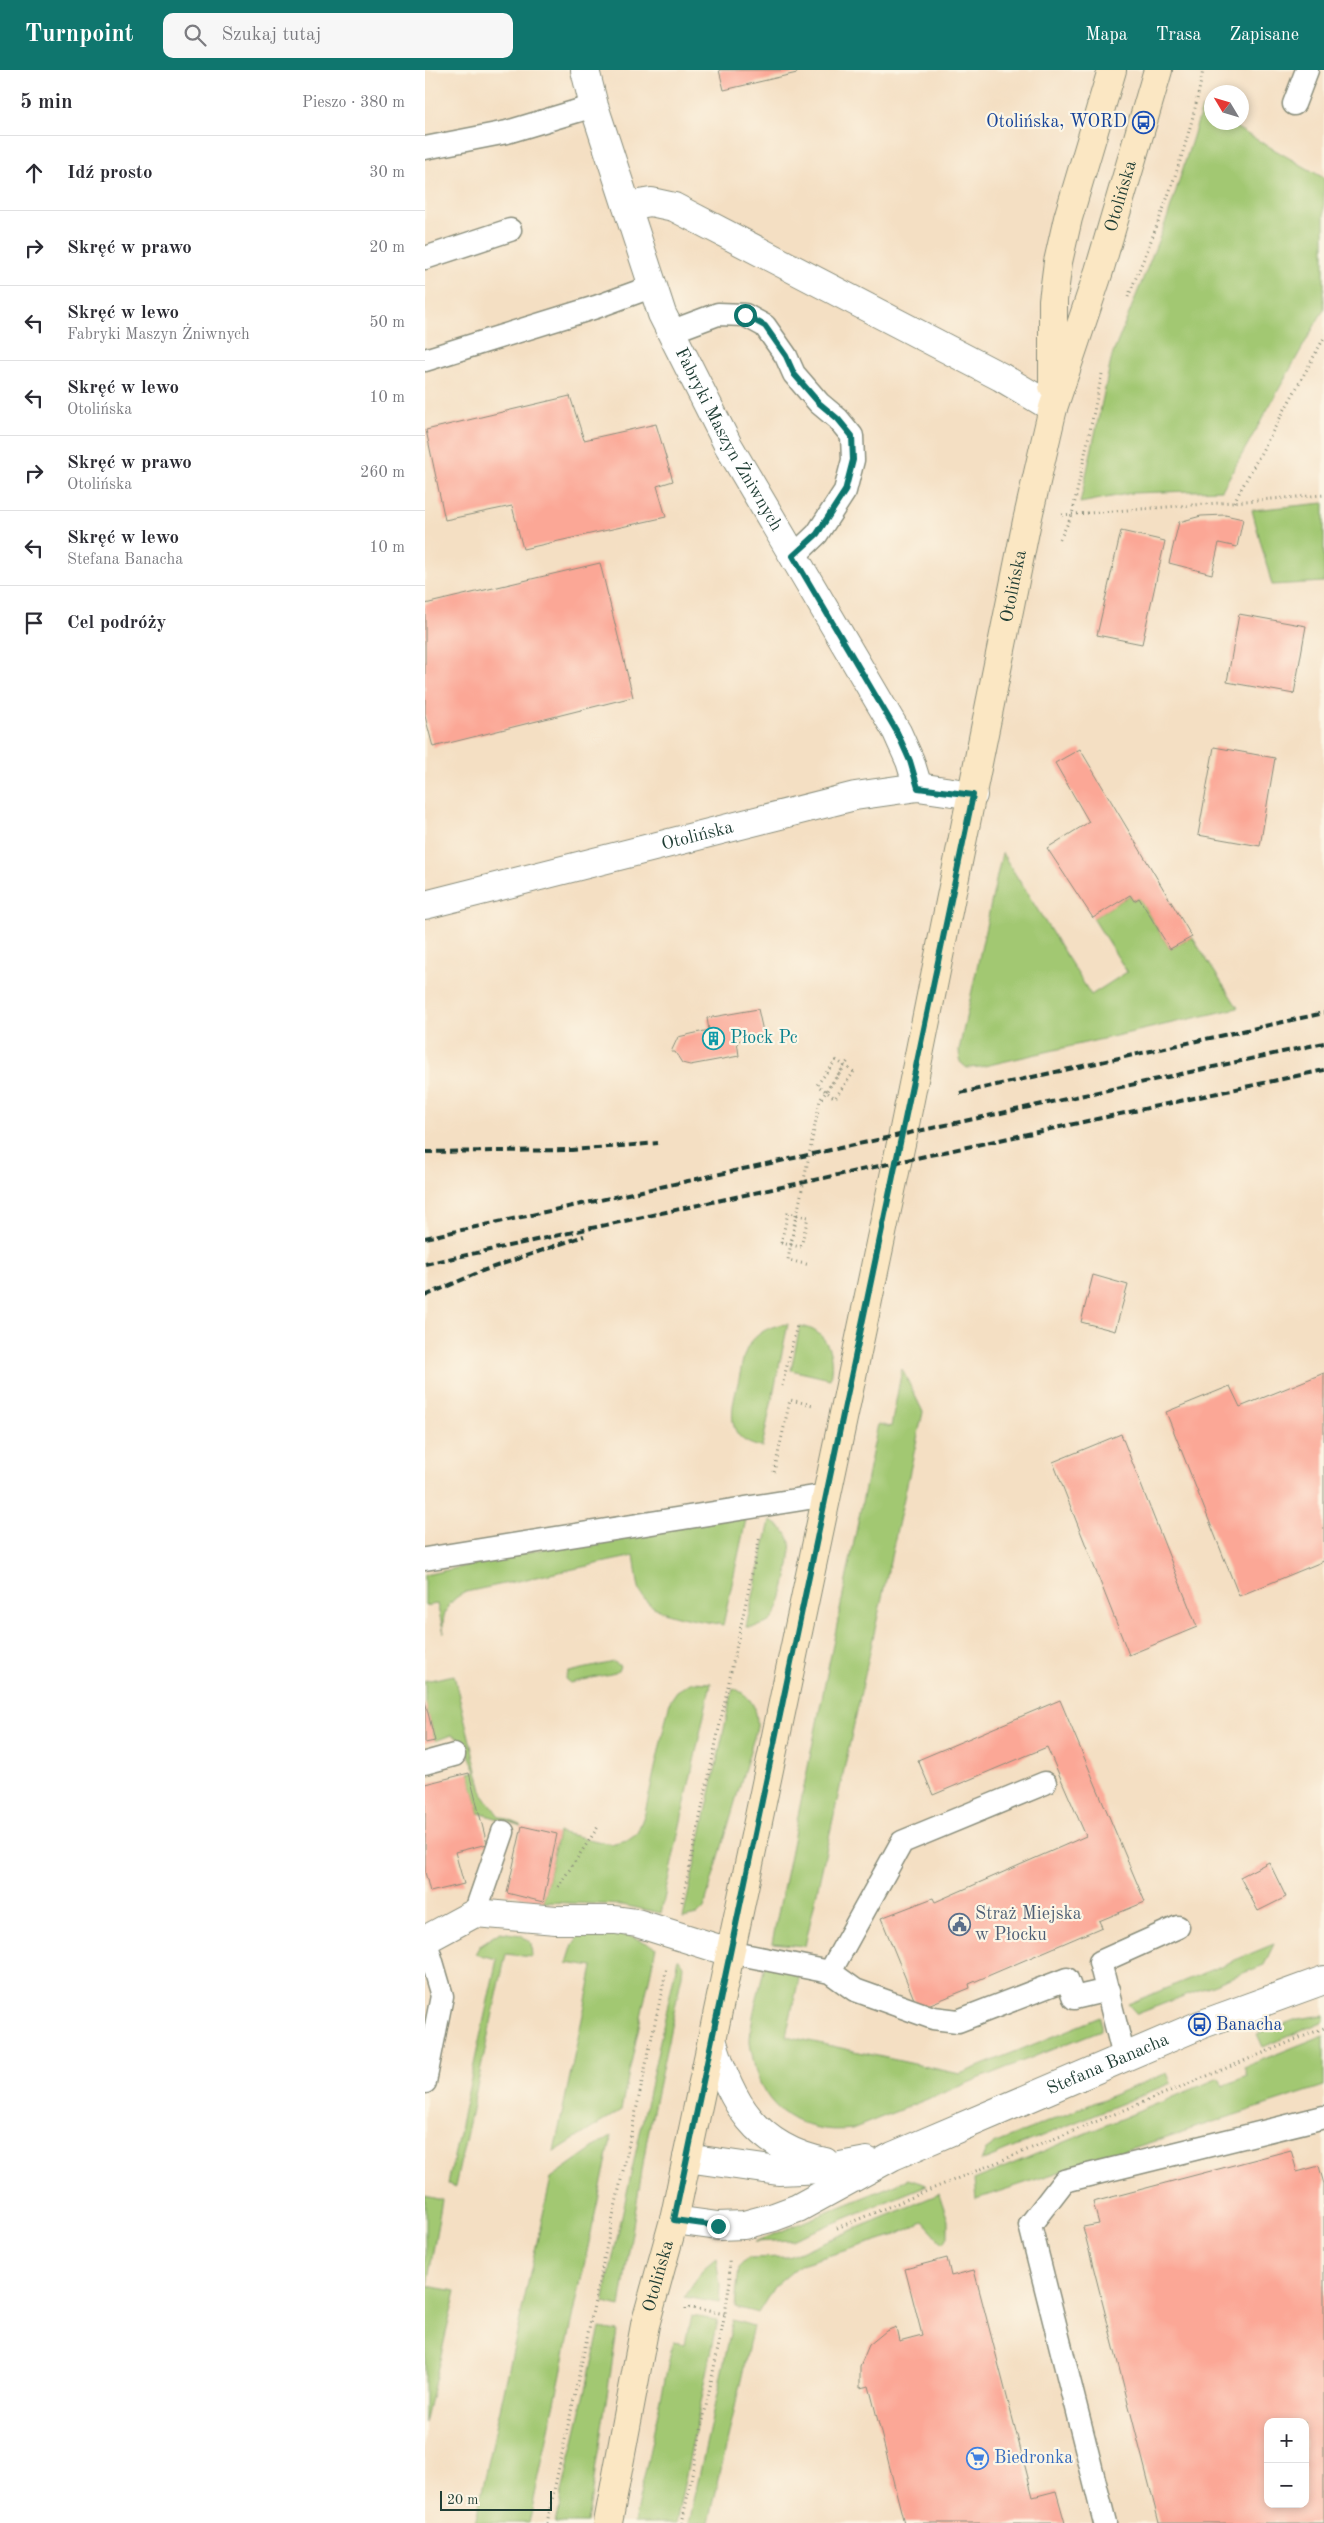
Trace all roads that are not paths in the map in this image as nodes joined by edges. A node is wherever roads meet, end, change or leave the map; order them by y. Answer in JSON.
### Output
{"nodes":[{"id":1,"x":585,"y":70,"type":"edge"},
{"id":2,"x":1112,"y":70,"type":"edge"},
{"id":3,"x":1159,"y":70,"type":"edge"},
{"id":4,"x":1307,"y":70,"type":"edge"},
{"id":5,"x":1294,"y":104,"type":"dead end"},
{"id":6,"x":594,"y":106,"type":"junction"},
{"id":7,"x":425,"y":148,"type":"edge"},
{"id":8,"x":627,"y":206,"type":"junction"},
{"id":9,"x":510,"y":230,"type":"dead end"},
{"id":10,"x":425,"y":258,"type":"edge"},
{"id":11,"x":651,"y":287,"type":"junction"},
{"id":12,"x":670,"y":332,"type":"junction"},
{"id":13,"x":425,"y":360,"type":"edge"},
{"id":14,"x":1053,"y":408,"type":"junction"},
{"id":15,"x":793,"y":556,"type":"junction"},
{"id":16,"x":918,"y":788,"type":"junction"},
{"id":17,"x":973,"y":795,"type":"junction"},
{"id":18,"x":425,"y":905,"type":"edge"},
{"id":19,"x":827,"y":1495,"type":"junction"},
{"id":20,"x":425,"y":1558,"type":"edge"},
{"id":21,"x":454,"y":1755,"type":"dead end"},
{"id":22,"x":425,"y":1763,"type":"edge"},
{"id":23,"x":1045,"y":1783,"type":"dead end"},
{"id":24,"x":503,"y":1832,"type":"dead end"},
{"id":25,"x":475,"y":1913,"type":"junction"},
{"id":26,"x":1178,"y":1927,"type":"dead end"},
{"id":27,"x":425,"y":1939,"type":"edge"},
{"id":28,"x":729,"y":1952,"type":"junction"},
{"id":29,"x":830,"y":1972,"type":"junction"},
{"id":30,"x":1324,"y":1980,"type":"edge"},
{"id":31,"x":1108,"y":1990,"type":"junction"},
{"id":32,"x":711,"y":2039,"type":"junction"},
{"id":33,"x":1124,"y":2057,"type":"junction"},
{"id":34,"x":425,"y":2082,"type":"edge"},
{"id":35,"x":1324,"y":2117,"type":"edge"},
{"id":36,"x":893,"y":2156,"type":"junction"},
{"id":37,"x":687,"y":2158,"type":"junction"},
{"id":38,"x":846,"y":2166,"type":"junction"},
{"id":39,"x":674,"y":2220,"type":"junction"},
{"id":40,"x":608,"y":2523,"type":"edge"},
{"id":41,"x":1105,"y":2523,"type":"edge"}],
"edges":[{"from":1,"to":6,"type":"street","name":"Fabryki Maszyn Żniwnych"},
{"from":2,"to":14,"type":"main road","name":"Otolińska"},
{"from":3,"to":14,"type":"main road","name":"Otolińska"},
{"from":4,"to":5,"type":"lane"},
{"from":6,"to":7,"type":"lane"},
{"from":6,"to":8,"type":"street","name":"Fabryki Maszyn Żniwnych"},
{"from":8,"to":11,"type":"street","name":"Fabryki Maszyn Żniwnych"},
{"from":8,"to":14,"type":"street"},
{"from":9,"to":10,"type":"lane"},
{"from":11,"to":12,"type":"street","name":"Fabryki Maszyn Żniwnych"},
{"from":11,"to":13,"type":"lane"},
{"from":12,"to":15,"type":"street","name":"Fabryki Maszyn Żniwnych"},
{"from":12,"to":15,"type":"lane"},
{"from":14,"to":17,"type":"main road","name":"Otolińska"},
{"from":15,"to":16,"type":"street","name":"Fabryki Maszyn Żniwnych"},
{"from":16,"to":17,"type":"street","name":"Otolińska"},
{"from":16,"to":18,"type":"street","name":"Otolińska"},
{"from":17,"to":19,"type":"main road","name":"Otolińska"},
{"from":19,"to":20,"type":"lane"},
{"from":19,"to":28,"type":"main road","name":"Otolińska"},
{"from":21,"to":22,"type":"lane"},
{"from":23,"to":29,"type":"lane"},
{"from":24,"to":25,"type":"lane"},
{"from":25,"to":27,"type":"street"},
{"from":25,"to":28,"type":"street"},
{"from":26,"to":31,"type":"lane"},
{"from":27,"to":34,"type":"lane"},
{"from":28,"to":29,"type":"lane"},
{"from":28,"to":32,"type":"main road","name":"Otolińska"},
{"from":29,"to":31,"type":"lane"},
{"from":30,"to":33,"type":"street","name":"Stefana Banacha"},
{"from":31,"to":33,"type":"lane"},
{"from":32,"to":37,"type":"main road","name":"Otolińska"},
{"from":32,"to":38,"type":"street","name":"Stefana Banacha"},
{"from":33,"to":36,"type":"street","name":"Stefana Banacha"},
{"from":35,"to":41,"type":"lane"},
{"from":36,"to":38,"type":"street","name":"Stefana Banacha"},
{"from":36,"to":39,"type":"street","name":"Stefana Banacha"},
{"from":37,"to":38,"type":"street","name":"Stefana Banacha"},
{"from":37,"to":39,"type":"main road","name":"Otolińska"},
{"from":39,"to":40,"type":"main road","name":"Otolińska"}]}
